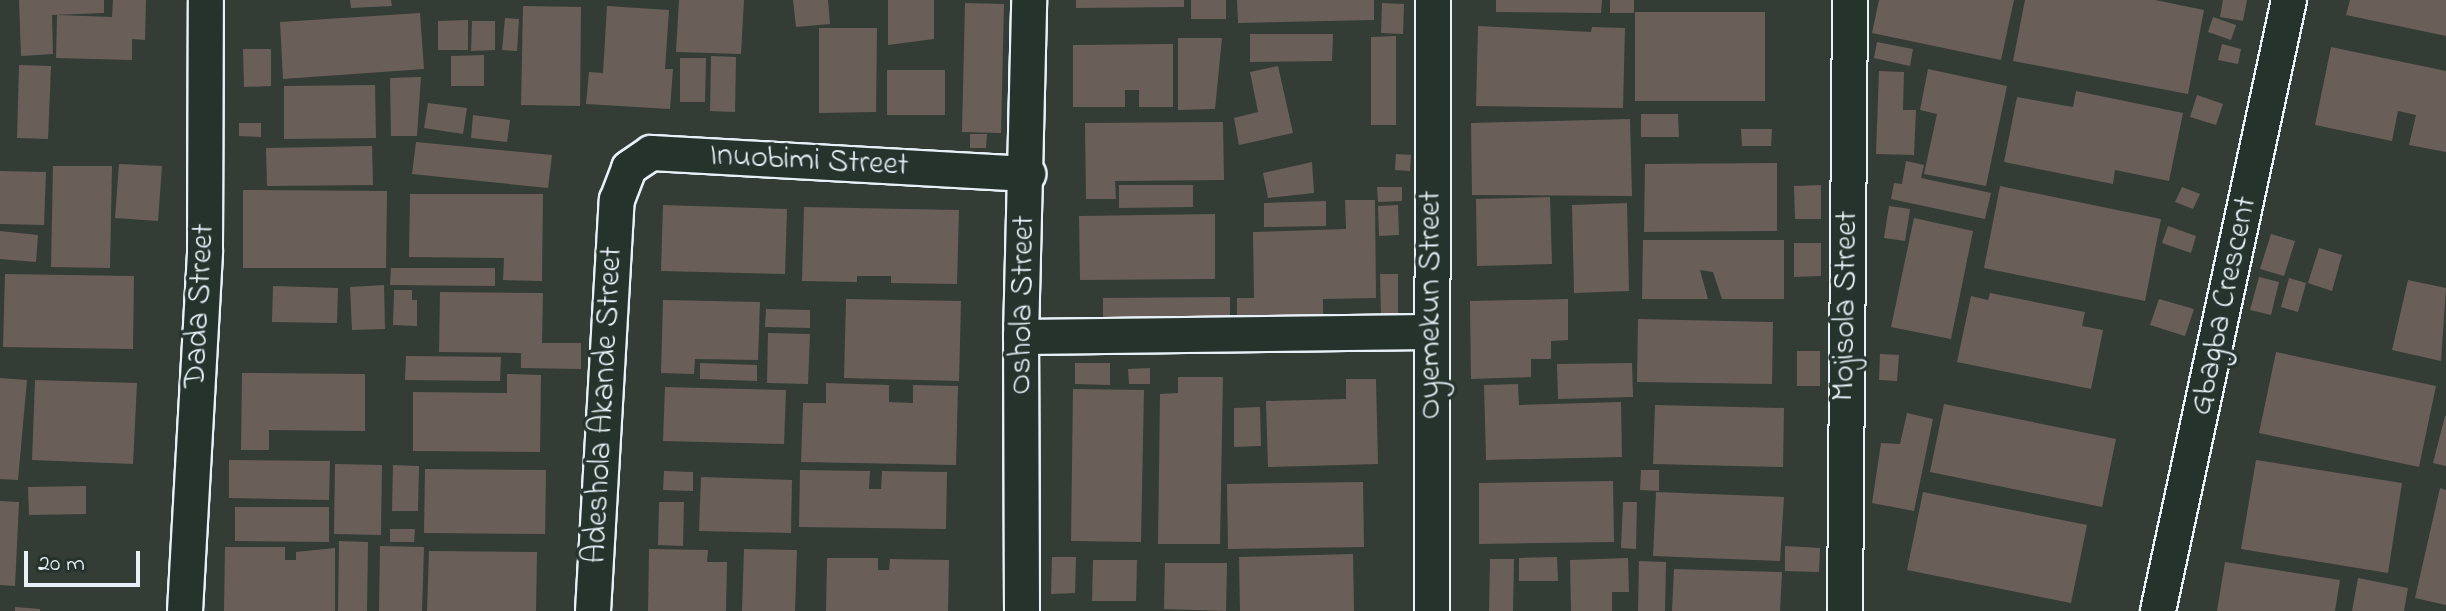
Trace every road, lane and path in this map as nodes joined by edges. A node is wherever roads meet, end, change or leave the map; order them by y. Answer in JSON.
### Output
{"nodes":[{"id":1,"x":206,"y":0,"type":"edge"},
{"id":2,"x":1029,"y":0,"type":"edge"},
{"id":3,"x":1433,"y":0,"type":"edge"},
{"id":4,"x":1850,"y":0,"type":"edge"},
{"id":5,"x":2289,"y":0,"type":"edge"},
{"id":6,"x":1028,"y":174,"type":"junction"},
{"id":7,"x":617,"y":200,"type":"joint"},
{"id":8,"x":1431,"y":332,"type":"junction"},
{"id":9,"x":1021,"y":337,"type":"junction"},
{"id":10,"x":185,"y":611,"type":"edge"},
{"id":11,"x":593,"y":611,"type":"edge"},
{"id":12,"x":1022,"y":611,"type":"edge"},
{"id":13,"x":1432,"y":611,"type":"edge"},
{"id":14,"x":1845,"y":611,"type":"edge"},
{"id":15,"x":2158,"y":611,"type":"edge"}],
"edges":[{"from":1,"to":10,"type":"street","name":"Dada Street"},
{"from":2,"to":6,"type":"street","name":"Oshola Street"},
{"from":3,"to":8,"type":"street","name":"Oyemekun Street"},
{"from":4,"to":14,"type":"street","name":"Mojisola Street"},
{"from":5,"to":15,"type":"street","name":"Gbagba Crescent"},
{"from":6,"to":7,"type":"street","name":"Inuobimi Street"},
{"from":6,"to":9,"type":"street","name":"Oshola Street"},
{"from":7,"to":11,"type":"street","name":"Adeshola Akande Street"},
{"from":8,"to":9,"type":"street"},
{"from":8,"to":13,"type":"street","name":"Oyemekun Street"},
{"from":9,"to":12,"type":"street","name":"Oshola Street"}]}
